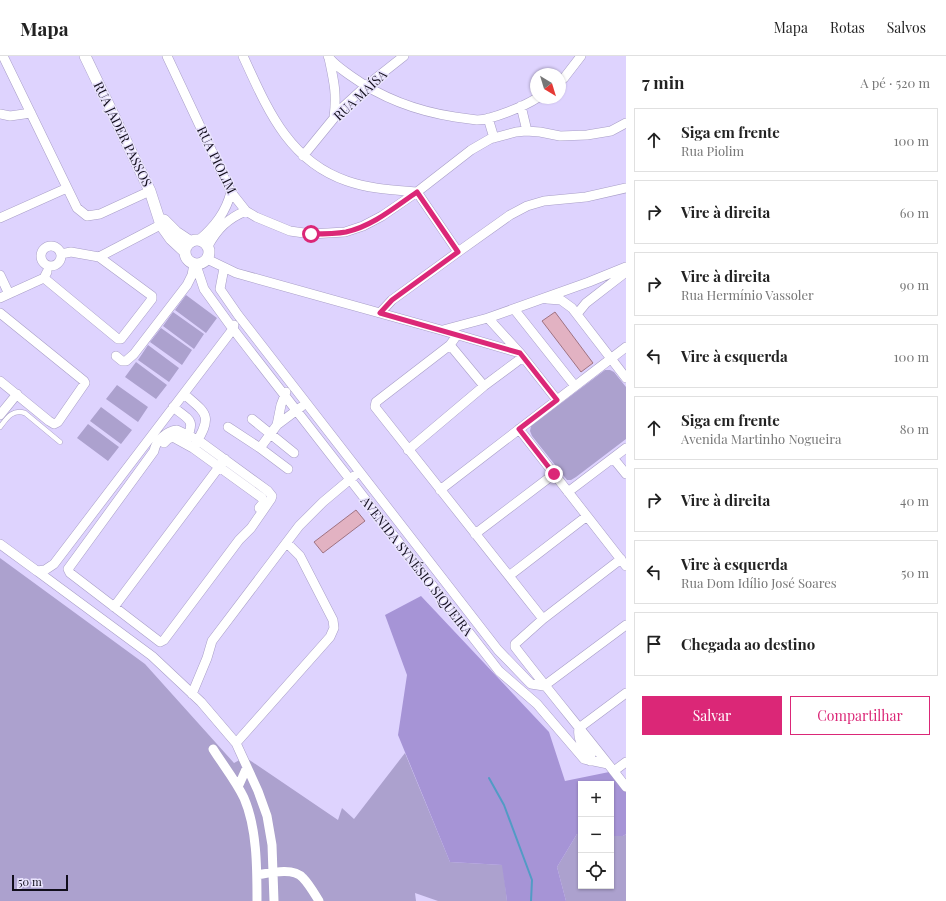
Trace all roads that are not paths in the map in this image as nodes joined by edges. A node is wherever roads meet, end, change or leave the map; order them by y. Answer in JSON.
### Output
{"nodes":[{"id":1,"x":3,"y":56,"type":"edge"},
{"id":2,"x":85,"y":56,"type":"edge"},
{"id":3,"x":167,"y":56,"type":"edge"},
{"id":4,"x":243,"y":56,"type":"edge"},
{"id":5,"x":404,"y":56,"type":"edge"},
{"id":6,"x":581,"y":56,"type":"edge"},
{"id":7,"x":328,"y":57,"type":"edge"},
{"id":8,"x":566,"y":75,"type":"edge"},
{"id":9,"x":366,"y":86,"type":"junction"},
{"id":10,"x":530,"y":102,"type":"edge"},
{"id":11,"x":522,"y":106,"type":"junction"},
{"id":12,"x":31,"y":113,"type":"junction"},
{"id":13,"x":0,"y":114,"type":"edge"},
{"id":14,"x":488,"y":118,"type":"junction"},
{"id":15,"x":334,"y":119,"type":"junction"},
{"id":16,"x":626,"y":123,"type":"edge"},
{"id":17,"x":528,"y":131,"type":"junction"},
{"id":18,"x":494,"y":138,"type":"junction"},
{"id":19,"x":303,"y":156,"type":"junction"},
{"id":20,"x":67,"y":188,"type":"junction"},
{"id":21,"x":626,"y":188,"type":"edge"},
{"id":22,"x":150,"y":191,"type":"junction"},
{"id":23,"x":231,"y":192,"type":"junction"},
{"id":24,"x":417,"y":192,"type":"junction"},
{"id":25,"x":246,"y":211,"type":"junction"},
{"id":26,"x":0,"y":218,"type":"edge"},
{"id":27,"x":162,"y":220,"type":"junction"},
{"id":28,"x":199,"y":243,"type":"junction"},
{"id":29,"x":185,"y":252,"type":"junction"},
{"id":30,"x":458,"y":252,"type":"junction"},
{"id":31,"x":61,"y":254,"type":"junction"},
{"id":32,"x":99,"y":257,"type":"junction"},
{"id":33,"x":200,"y":263,"type":"junction"},
{"id":34,"x":50,"y":267,"type":"junction"},
{"id":35,"x":626,"y":267,"type":"edge"},
{"id":36,"x":223,"y":270,"type":"junction"},
{"id":37,"x":626,"y":272,"type":"edge"},
{"id":38,"x":0,"y":275,"type":"edge"},
{"id":39,"x":44,"y":278,"type":"junction"},
{"id":40,"x":220,"y":289,"type":"junction"},
{"id":41,"x":206,"y":292,"type":"junction"},
{"id":42,"x":9,"y":294,"type":"junction"},
{"id":43,"x":0,"y":298,"type":"edge"},
{"id":44,"x":542,"y":299,"type":"junction"},
{"id":45,"x":514,"y":309,"type":"junction"},
{"id":46,"x":0,"y":312,"type":"edge"},
{"id":47,"x":380,"y":313,"type":"junction"},
{"id":48,"x":577,"y":314,"type":"junction"},
{"id":49,"x":238,"y":315,"type":"junction"},
{"id":50,"x":488,"y":318,"type":"junction"},
{"id":51,"x":233,"y":329,"type":"junction"},
{"id":52,"x":441,"y":330,"type":"junction"},
{"id":53,"x":457,"y":335,"type":"junction"},
{"id":54,"x":450,"y":345,"type":"junction"},
{"id":55,"x":626,"y":347,"type":"edge"},
{"id":56,"x":522,"y":355,"type":"junction"},
{"id":57,"x":116,"y":356,"type":"dead end"},
{"id":58,"x":611,"y":358,"type":"junction"},
{"id":59,"x":626,"y":378,"type":"edge"},
{"id":60,"x":0,"y":381,"type":"edge"},
{"id":61,"x":292,"y":384,"type":"junction"},
{"id":62,"x":484,"y":386,"type":"junction"},
{"id":63,"x":575,"y":386,"type":"junction"},
{"id":64,"x":17,"y":394,"type":"junction"},
{"id":65,"x":184,"y":394,"type":"junction"},
{"id":66,"x":284,"y":394,"type":"junction"},
{"id":67,"x":557,"y":400,"type":"junction"},
{"id":68,"x":306,"y":402,"type":"junction"},
{"id":69,"x":173,"y":407,"type":"junction"},
{"id":70,"x":296,"y":410,"type":"junction"},
{"id":71,"x":0,"y":415,"type":"edge"},
{"id":72,"x":252,"y":419,"type":"dead end"},
{"id":73,"x":277,"y":425,"type":"junction"},
{"id":74,"x":0,"y":427,"type":"edge"},
{"id":75,"x":228,"y":427,"type":"dead end"},
{"id":76,"x":519,"y":429,"type":"junction"},
{"id":77,"x":270,"y":434,"type":"junction"},
{"id":78,"x":187,"y":439,"type":"junction"},
{"id":79,"x":60,"y":442,"type":"dead end"},
{"id":80,"x":196,"y":444,"type":"junction"},
{"id":81,"x":260,"y":448,"type":"junction"},
{"id":82,"x":626,"y":448,"type":"edge"},
{"id":83,"x":408,"y":450,"type":"junction"},
{"id":84,"x":294,"y":453,"type":"dead end"},
{"id":85,"x":613,"y":458,"type":"junction"},
{"id":86,"x":225,"y":459,"type":"junction"},
{"id":87,"x":219,"y":467,"type":"junction"},
{"id":88,"x":288,"y":469,"type":"dead end"},
{"id":89,"x":360,"y":472,"type":"junction"},
{"id":90,"x":554,"y":474,"type":"junction"},
{"id":91,"x":626,"y":474,"type":"edge"},
{"id":92,"x":350,"y":480,"type":"junction"},
{"id":93,"x":440,"y":490,"type":"junction"},
{"id":94,"x":568,"y":492,"type":"junction"},
{"id":95,"x":587,"y":516,"type":"junction"},
{"id":96,"x":475,"y":534,"type":"junction"},
{"id":97,"x":239,"y":540,"type":"junction"},
{"id":98,"x":286,"y":543,"type":"junction"},
{"id":99,"x":0,"y":544,"type":"edge"},
{"id":100,"x":623,"y":563,"type":"edge"},
{"id":101,"x":37,"y":571,"type":"junction"},
{"id":102,"x":509,"y":576,"type":"junction"},
{"id":103,"x":114,"y":607,"type":"junction"},
{"id":104,"x":543,"y":620,"type":"junction"},
{"id":105,"x":626,"y":625,"type":"edge"},
{"id":106,"x":544,"y":686,"type":"junction"},
{"id":107,"x":626,"y":693,"type":"edge"},
{"id":108,"x":192,"y":694,"type":"junction"},
{"id":109,"x":579,"y":728,"type":"junction"},
{"id":110,"x":236,"y":743,"type":"junction"},
{"id":111,"x":213,"y":749,"type":"dead end"},
{"id":112,"x":590,"y":761,"type":"junction"},
{"id":113,"x":626,"y":762,"type":"edge"},
{"id":114,"x":247,"y":767,"type":"junction"},
{"id":115,"x":611,"y":768,"type":"junction"},
{"id":116,"x":238,"y":787,"type":"junction"},
{"id":117,"x":626,"y":787,"type":"edge"},
{"id":118,"x":261,"y":799,"type":"junction"},
{"id":119,"x":246,"y":805,"type":"junction"},
{"id":120,"x":273,"y":873,"type":"junction"},
{"id":121,"x":257,"y":874,"type":"junction"},
{"id":122,"x":257,"y":901,"type":"edge"},
{"id":123,"x":274,"y":901,"type":"edge"},
{"id":124,"x":319,"y":901,"type":"edge"}],
"edges":[{"from":1,"to":12,"type":"street"},
{"from":2,"to":22,"type":"street","name":"RUA JADER PASSOS"},
{"from":3,"to":23,"type":"street","name":"RUA PIOLIM"},
{"from":4,"to":19,"type":"street"},
{"from":5,"to":9,"type":"street","name":"RUA MAÍSA"},
{"from":6,"to":8,"type":"street"},
{"from":7,"to":9,"type":"street"},
{"from":7,"to":15,"type":"street"},
{"from":9,"to":14,"type":"street"},
{"from":9,"to":15,"type":"street","name":"RUA MAÍSA"},
{"from":10,"to":11,"type":"street"},
{"from":11,"to":14,"type":"street"},
{"from":11,"to":17,"type":"street"},
{"from":12,"to":13,"type":"street"},
{"from":12,"to":20,"type":"street"},
{"from":14,"to":18,"type":"street"},
{"from":15,"to":19,"type":"street","name":"RUA MAÍSA"},
{"from":16,"to":17,"type":"street","name":"RUA PIOLIM"},
{"from":17,"to":18,"type":"street","name":"RUA PIOLIM"},
{"from":18,"to":24,"type":"street","name":"RUA PIOLIM"},
{"from":19,"to":24,"type":"street"},
{"from":20,"to":22,"type":"street"},
{"from":20,"to":26,"type":"street"},
{"from":21,"to":30,"type":"street"},
{"from":22,"to":27,"type":"street","name":"RUA JADER PASSOS"},
{"from":23,"to":25,"type":"street","name":"RUA PIOLIM"},
{"from":23,"to":28,"type":"street"},
{"from":24,"to":25,"type":"street","name":"RUA PIOLIM"},
{"from":24,"to":30,"type":"street"},
{"from":25,"to":28,"type":"street"},
{"from":27,"to":28,"type":"street","name":"RUA JADER PASSOS"},
{"from":27,"to":29,"type":"street","name":"RUA JADER PASSOS"},
{"from":27,"to":32,"type":"street"},
{"from":28,"to":29,"type":"street"},
{"from":28,"to":33,"type":"street"},
{"from":29,"to":33,"type":"street"},
{"from":30,"to":47,"type":"street"},
{"from":31,"to":32,"type":"street"},
{"from":31,"to":34,"type":"street"},
{"from":31,"to":34,"type":"street"},
{"from":32,"to":39,"type":"street"},
{"from":33,"to":36,"type":"street"},
{"from":33,"to":41,"type":"street","name":"AVENIDA SYNÉSIO SIQUEIRA"},
{"from":33,"to":57,"type":"street"},
{"from":34,"to":39,"type":"street"},
{"from":35,"to":44,"type":"street"},
{"from":36,"to":40,"type":"street"},
{"from":36,"to":47,"type":"street"},
{"from":37,"to":48,"type":"street"},
{"from":38,"to":42,"type":"street"},
{"from":39,"to":42,"type":"street"},
{"from":40,"to":41,"type":"street"},
{"from":40,"to":49,"type":"street","name":"AVENIDA SYNÉSIO SIQUEIRA"},
{"from":41,"to":51,"type":"street","name":"AVENIDA SYNÉSIO SIQUEIRA"},
{"from":42,"to":43,"type":"street"},
{"from":44,"to":45,"type":"street"},
{"from":44,"to":48,"type":"street"},
{"from":45,"to":50,"type":"street"},
{"from":45,"to":63,"type":"street"},
{"from":46,"to":64,"type":"street"},
{"from":47,"to":52,"type":"street"},
{"from":48,"to":58,"type":"street"},
{"from":49,"to":51,"type":"street"},
{"from":49,"to":61,"type":"street","name":"AVENIDA SYNÉSIO SIQUEIRA"},
{"from":50,"to":52,"type":"street"},
{"from":50,"to":56,"type":"street"},
{"from":51,"to":65,"type":"street"},
{"from":51,"to":66,"type":"street","name":"AVENIDA SYNÉSIO SIQUEIRA"},
{"from":52,"to":53,"type":"street"},
{"from":53,"to":54,"type":"street"},
{"from":53,"to":56,"type":"street"},
{"from":54,"to":62,"type":"street"},
{"from":54,"to":83,"type":"street"},
{"from":55,"to":58,"type":"street"},
{"from":56,"to":62,"type":"street"},
{"from":56,"to":67,"type":"street"},
{"from":58,"to":59,"type":"street"},
{"from":58,"to":63,"type":"street"},
{"from":60,"to":64,"type":"street"},
{"from":61,"to":66,"type":"street"},
{"from":61,"to":68,"type":"street","name":"AVENIDA SYNÉSIO SIQUEIRA"},
{"from":62,"to":83,"type":"street"},
{"from":63,"to":67,"type":"street"},
{"from":64,"to":71,"type":"street"},
{"from":65,"to":69,"type":"street"},
{"from":65,"to":80,"type":"street"},
{"from":66,"to":70,"type":"street","name":"AVENIDA SYNÉSIO SIQUEIRA"},
{"from":66,"to":73,"type":"street"},
{"from":67,"to":76,"type":"street"},
{"from":68,"to":70,"type":"street"},
{"from":68,"to":89,"type":"street","name":"AVENIDA SYNÉSIO SIQUEIRA"},
{"from":69,"to":78,"type":"street"},
{"from":69,"to":101,"type":"street"},
{"from":70,"to":73,"type":"street"},
{"from":70,"to":92,"type":"street","name":"AVENIDA SYNÉSIO SIQUEIRA"},
{"from":72,"to":77,"type":"street"},
{"from":73,"to":77,"type":"street"},
{"from":74,"to":79,"type":"lane"},
{"from":75,"to":81,"type":"street"},
{"from":76,"to":90,"type":"street"},
{"from":76,"to":93,"type":"street"},
{"from":77,"to":81,"type":"street"},
{"from":77,"to":84,"type":"street"},
{"from":78,"to":80,"type":"street"},
{"from":78,"to":103,"type":"street"},
{"from":80,"to":86,"type":"street"},
{"from":80,"to":87,"type":"street"},
{"from":81,"to":88,"type":"street"},
{"from":82,"to":85,"type":"street"},
{"from":83,"to":93,"type":"street"},
{"from":85,"to":91,"type":"street"},
{"from":85,"to":94,"type":"street"},
{"from":86,"to":87,"type":"street"},
{"from":86,"to":97,"type":"street"},
{"from":87,"to":97,"type":"street"},
{"from":87,"to":103,"type":"street"},
{"from":89,"to":92,"type":"street"},
{"from":89,"to":106,"type":"street","name":"AVENIDA SYNÉSIO SIQUEIRA"},
{"from":90,"to":94,"type":"street"},
{"from":90,"to":96,"type":"street"},
{"from":92,"to":98,"type":"street"},
{"from":92,"to":112,"type":"street","name":"AVENIDA SYNÉSIO SIQUEIRA"},
{"from":93,"to":96,"type":"street"},
{"from":94,"to":95,"type":"street"},
{"from":95,"to":100,"type":"street"},
{"from":95,"to":102,"type":"street"},
{"from":96,"to":102,"type":"street"},
{"from":97,"to":103,"type":"street"},
{"from":98,"to":108,"type":"street"},
{"from":98,"to":110,"type":"street"},
{"from":99,"to":101,"type":"street"},
{"from":100,"to":104,"type":"street"},
{"from":101,"to":108,"type":"street"},
{"from":102,"to":104,"type":"street"},
{"from":104,"to":106,"type":"street"},
{"from":105,"to":106,"type":"street"},
{"from":106,"to":109,"type":"street"},
{"from":107,"to":109,"type":"street"},
{"from":108,"to":110,"type":"street"},
{"from":109,"to":112,"type":"street"},
{"from":109,"to":115,"type":"street"},
{"from":110,"to":114,"type":"street"},
{"from":111,"to":116,"type":"street"},
{"from":112,"to":115,"type":"street"},
{"from":113,"to":115,"type":"street"},
{"from":114,"to":116,"type":"street"},
{"from":114,"to":118,"type":"street"},
{"from":115,"to":117,"type":"street"},
{"from":116,"to":119,"type":"street"},
{"from":118,"to":119,"type":"street"},
{"from":118,"to":120,"type":"street"},
{"from":119,"to":121,"type":"street"},
{"from":120,"to":121,"type":"street"},
{"from":120,"to":123,"type":"street"},
{"from":120,"to":124,"type":"street"},
{"from":121,"to":122,"type":"street"}]}
